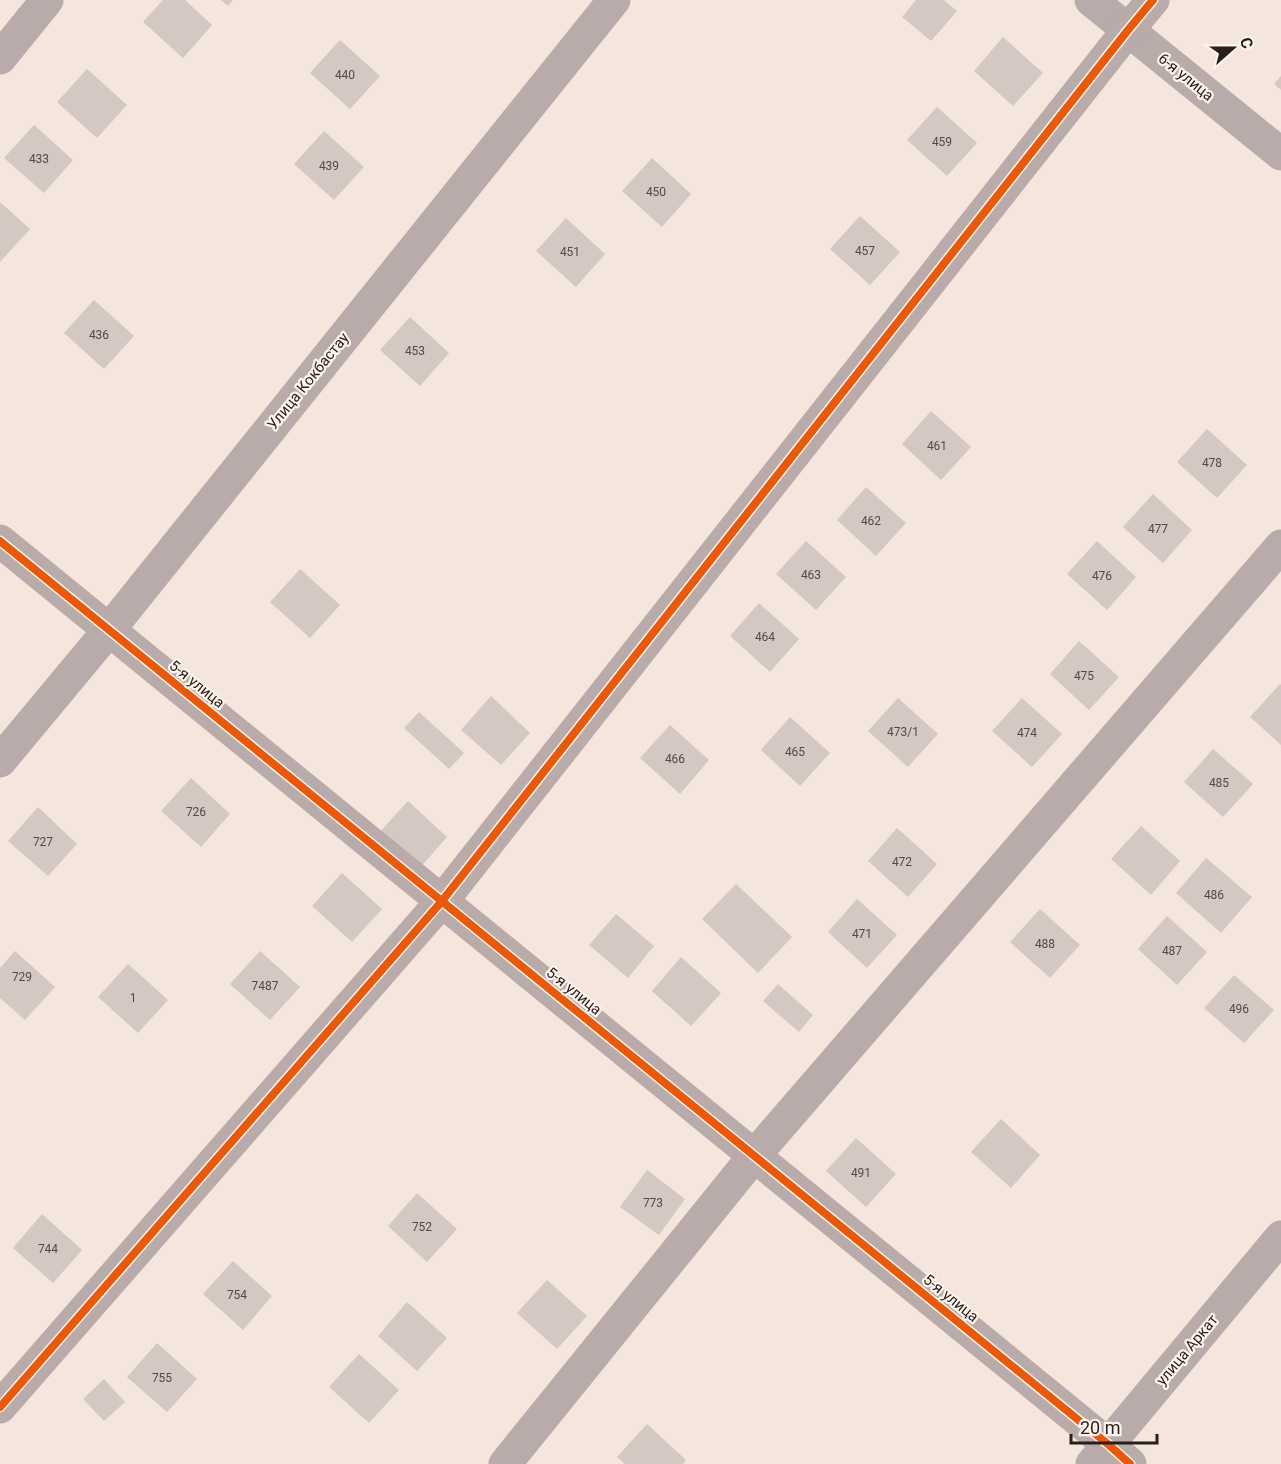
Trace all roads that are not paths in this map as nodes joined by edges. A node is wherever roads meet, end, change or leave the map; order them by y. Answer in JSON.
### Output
{"nodes":[{"id":1,"x":47,"y":0,"type":"edge"},
{"id":2,"x":614,"y":0,"type":"edge"},
{"id":3,"x":1091,"y":0,"type":"edge"},
{"id":4,"x":1153,"y":0,"type":"edge"},
{"id":5,"x":1128,"y":30,"type":"junction"},
{"id":6,"x":0,"y":58,"type":"edge"},
{"id":7,"x":1281,"y":154,"type":"edge"},
{"id":8,"x":0,"y":541,"type":"edge"},
{"id":9,"x":1281,"y":546,"type":"edge"},
{"id":10,"x":109,"y":630,"type":"junction"},
{"id":11,"x":0,"y":761,"type":"edge"},
{"id":12,"x":442,"y":901,"type":"junction"},
{"id":13,"x":754,"y":1156,"type":"junction"},
{"id":14,"x":1281,"y":1237,"type":"edge"},
{"id":15,"x":0,"y":1407,"type":"edge"},
{"id":16,"x":1110,"y":1458,"type":"edge"},
{"id":17,"x":505,"y":1464,"type":"edge"}],
"edges":[{"from":1,"to":6,"type":"street"},
{"from":2,"to":10,"type":"street","name":"Улица Кокбастау"},
{"from":3,"to":5,"type":"street","name":"6-я улица"},
{"from":4,"to":5,"type":"street"},
{"from":5,"to":7,"type":"street","name":"6-я улица"},
{"from":5,"to":12,"type":"street"},
{"from":8,"to":10,"type":"street","name":"5-я улица"},
{"from":9,"to":13,"type":"street"},
{"from":10,"to":11,"type":"street","name":"Улица Кокбастау"},
{"from":10,"to":12,"type":"street","name":"5-я улица"},
{"from":12,"to":13,"type":"street","name":"5-я улица"},
{"from":12,"to":15,"type":"street"},
{"from":13,"to":16,"type":"street","name":"5-я улица"},
{"from":13,"to":17,"type":"street"},
{"from":14,"to":16,"type":"street","name":"улица Аркат"}]}
